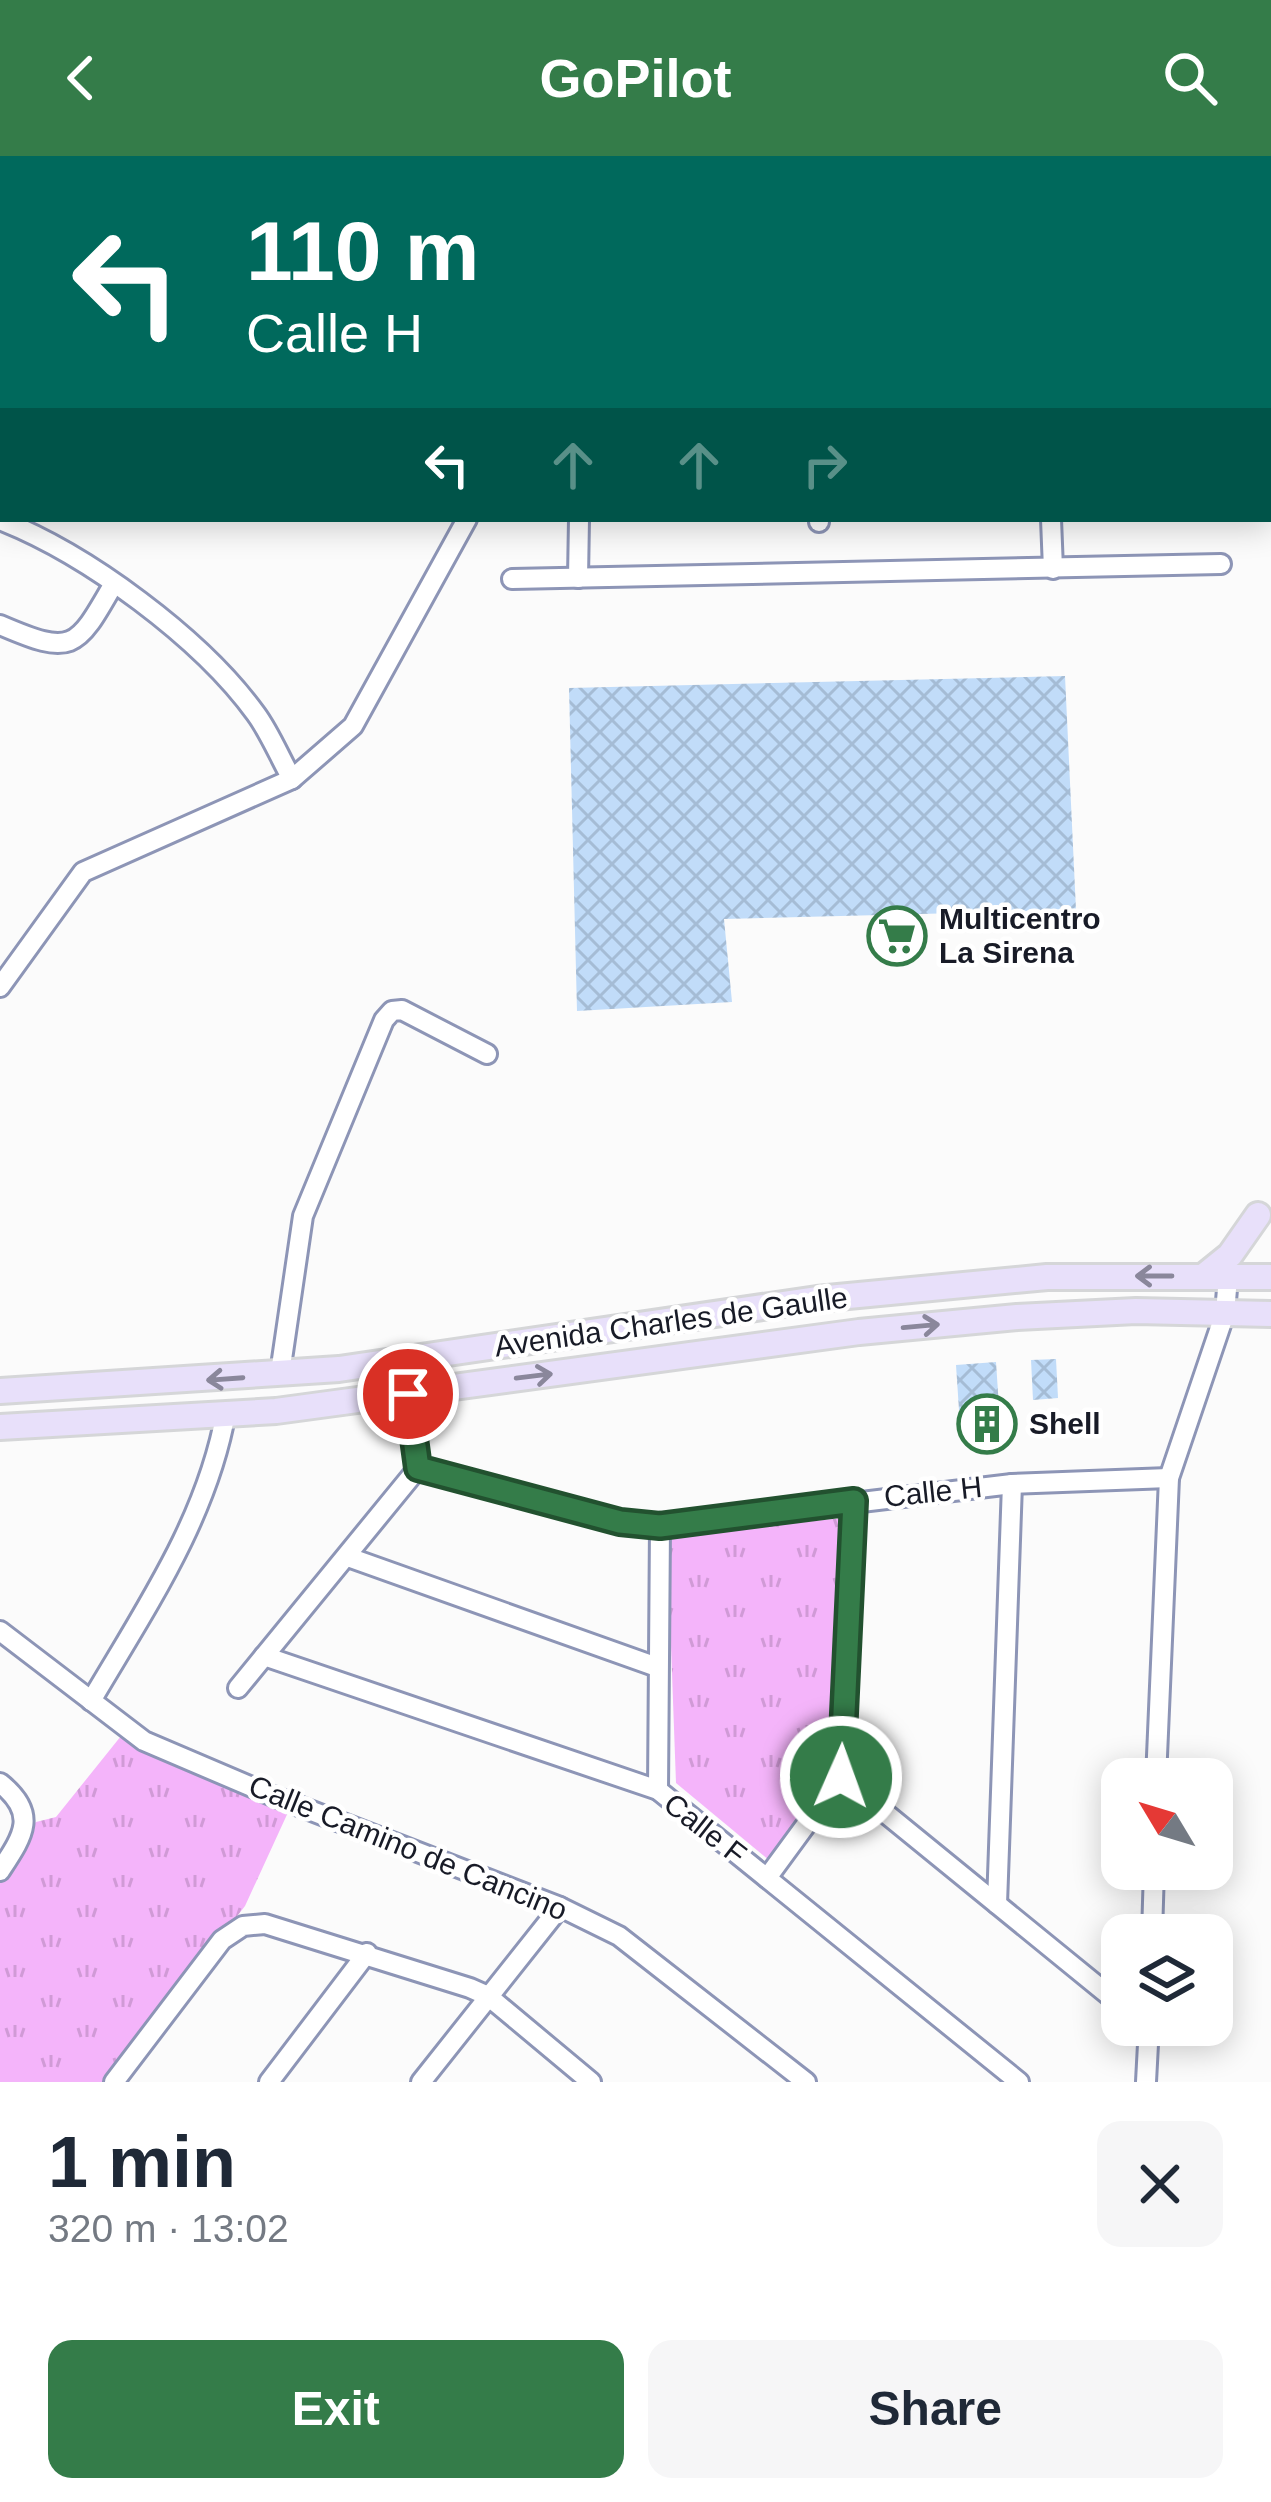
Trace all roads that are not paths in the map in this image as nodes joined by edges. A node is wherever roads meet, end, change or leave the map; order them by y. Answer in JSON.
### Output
{"nodes":[{"id":1,"x":465,"y":522,"type":"edge"},
{"id":2,"x":579,"y":522,"type":"edge"},
{"id":3,"x":1051,"y":522,"type":"edge"},
{"id":4,"x":35,"y":525,"type":"edge"},
{"id":5,"x":1221,"y":564,"type":"dead end"},
{"id":6,"x":1053,"y":569,"type":"junction"},
{"id":7,"x":578,"y":578,"type":"junction"},
{"id":8,"x":512,"y":579,"type":"dead end"},
{"id":9,"x":113,"y":584,"type":"junction"},
{"id":10,"x":0,"y":625,"type":"edge"},
{"id":11,"x":292,"y":779,"type":"junction"},
{"id":12,"x":0,"y":987,"type":"edge"},
{"id":13,"x":487,"y":1054,"type":"dead end"},
{"id":14,"x":1258,"y":1215,"type":"dead end"},
{"id":15,"x":1216,"y":1277,"type":"junction"},
{"id":16,"x":1271,"y":1277,"type":"edge"},
{"id":17,"x":1225,"y":1313,"type":"junction"},
{"id":18,"x":1271,"y":1313,"type":"edge"},
{"id":19,"x":504,"y":1346,"type":"junction"},
{"id":20,"x":428,"y":1357,"type":"junction"},
{"id":21,"x":280,"y":1373,"type":"junction"},
{"id":22,"x":472,"y":1384,"type":"junction"},
{"id":23,"x":0,"y":1391,"type":"edge"},
{"id":24,"x":408,"y":1394,"type":"junction"},
{"id":25,"x":226,"y":1412,"type":"junction"},
{"id":26,"x":0,"y":1427,"type":"edge"},
{"id":27,"x":418,"y":1468,"type":"junction"},
{"id":28,"x":1169,"y":1478,"type":"junction"},
{"id":29,"x":1012,"y":1484,"type":"junction"},
{"id":30,"x":854,"y":1501,"type":"junction"},
{"id":31,"x":660,"y":1526,"type":"junction"},
{"id":32,"x":348,"y":1557,"type":"junction"},
{"id":33,"x":0,"y":1631,"type":"edge"},
{"id":34,"x":264,"y":1656,"type":"junction"},
{"id":35,"x":657,"y":1667,"type":"junction"},
{"id":36,"x":238,"y":1688,"type":"dead end"},
{"id":37,"x":92,"y":1701,"type":"junction"},
{"id":38,"x":1157,"y":1758,"type":"edge"},
{"id":39,"x":841,"y":1777,"type":"junction"},
{"id":40,"x":0,"y":1783,"type":"edge"},
{"id":41,"x":658,"y":1790,"type":"junction"},
{"id":42,"x":0,"y":1871,"type":"edge"},
{"id":43,"x":767,"y":1878,"type":"junction"},
{"id":44,"x":997,"y":1904,"type":"junction"},
{"id":45,"x":560,"y":1907,"type":"junction"},
{"id":46,"x":367,"y":1953,"type":"junction"},
{"id":47,"x":1101,"y":1989,"type":"edge"},
{"id":48,"x":488,"y":1996,"type":"junction"},
{"id":49,"x":1147,"y":2046,"type":"edge"},
{"id":50,"x":114,"y":2082,"type":"edge"},
{"id":51,"x":269,"y":2082,"type":"edge"},
{"id":52,"x":421,"y":2082,"type":"edge"},
{"id":53,"x":591,"y":2082,"type":"edge"},
{"id":54,"x":806,"y":2082,"type":"edge"},
{"id":55,"x":1019,"y":2082,"type":"edge"},
{"id":56,"x":1146,"y":2082,"type":"edge"}],
"edges":[{"from":1,"to":11,"type":"street"},
{"from":2,"to":7,"type":"street"},
{"from":3,"to":6,"type":"street"},
{"from":4,"to":9,"type":"street"},
{"from":5,"to":6,"type":"street"},
{"from":6,"to":7,"type":"street"},
{"from":7,"to":8,"type":"street"},
{"from":9,"to":10,"type":"street"},
{"from":9,"to":11,"type":"street"},
{"from":11,"to":12,"type":"street"},
{"from":13,"to":21,"type":"street"},
{"from":14,"to":15,"type":"main road"},
{"from":15,"to":16,"type":"main road","name":"Avenida Charles de Gaulle"},
{"from":15,"to":17,"type":"street"},
{"from":15,"to":19,"type":"main road","name":"Avenida Charles de Gaulle","one_way":true},
{"from":17,"to":18,"type":"main road","name":"Avenida Charles de Gaulle"},
{"from":22,"to":17,"type":"main road","name":"Avenida Charles de Gaulle","one_way":true},
{"from":17,"to":28,"type":"street"},
{"from":19,"to":20,"type":"main road","name":"Avenida Charles de Gaulle"},
{"from":19,"to":22,"type":"main road"},
{"from":20,"to":21,"type":"main road","name":"Avenida Charles de Gaulle"},
{"from":20,"to":24,"type":"main road"},
{"from":21,"to":23,"type":"main road","name":"Avenida Charles de Gaulle","one_way":true},
{"from":22,"to":24,"type":"main road","name":"Avenida Charles de Gaulle"},
{"from":24,"to":25,"type":"main road","name":"Avenida Charles de Gaulle"},
{"from":24,"to":27,"type":"street"},
{"from":25,"to":26,"type":"main road","name":"Avenida Charles de Gaulle"},
{"from":25,"to":37,"type":"street"},
{"from":27,"to":31,"type":"street","name":"Calle H"},
{"from":27,"to":32,"type":"street"},
{"from":28,"to":29,"type":"street","name":"Calle H"},
{"from":28,"to":38,"type":"street"},
{"from":29,"to":30,"type":"street","name":"Calle H"},
{"from":29,"to":44,"type":"street"},
{"from":30,"to":31,"type":"street","name":"Calle H"},
{"from":30,"to":39,"type":"street"},
{"from":31,"to":35,"type":"street"},
{"from":32,"to":34,"type":"street"},
{"from":32,"to":35,"type":"street"},
{"from":33,"to":37,"type":"street","name":"Calle Camino de Cancino"},
{"from":34,"to":36,"type":"street"},
{"from":34,"to":41,"type":"street","name":"Calle F"},
{"from":35,"to":41,"type":"street"},
{"from":37,"to":45,"type":"street","name":"Calle Camino de Cancino"},
{"from":39,"to":43,"type":"street"},
{"from":39,"to":44,"type":"street"},
{"from":40,"to":42,"type":"street"},
{"from":41,"to":43,"type":"street","name":"Calle F"},
{"from":43,"to":55,"type":"street","name":"Calle F"},
{"from":44,"to":47,"type":"street"},
{"from":45,"to":48,"type":"street"},
{"from":45,"to":54,"type":"street","name":"Calle Camino de Cancino"},
{"from":46,"to":48,"type":"street"},
{"from":46,"to":50,"type":"street"},
{"from":46,"to":51,"type":"street"},
{"from":48,"to":52,"type":"street"},
{"from":48,"to":53,"type":"street"},
{"from":49,"to":56,"type":"street"}]}
